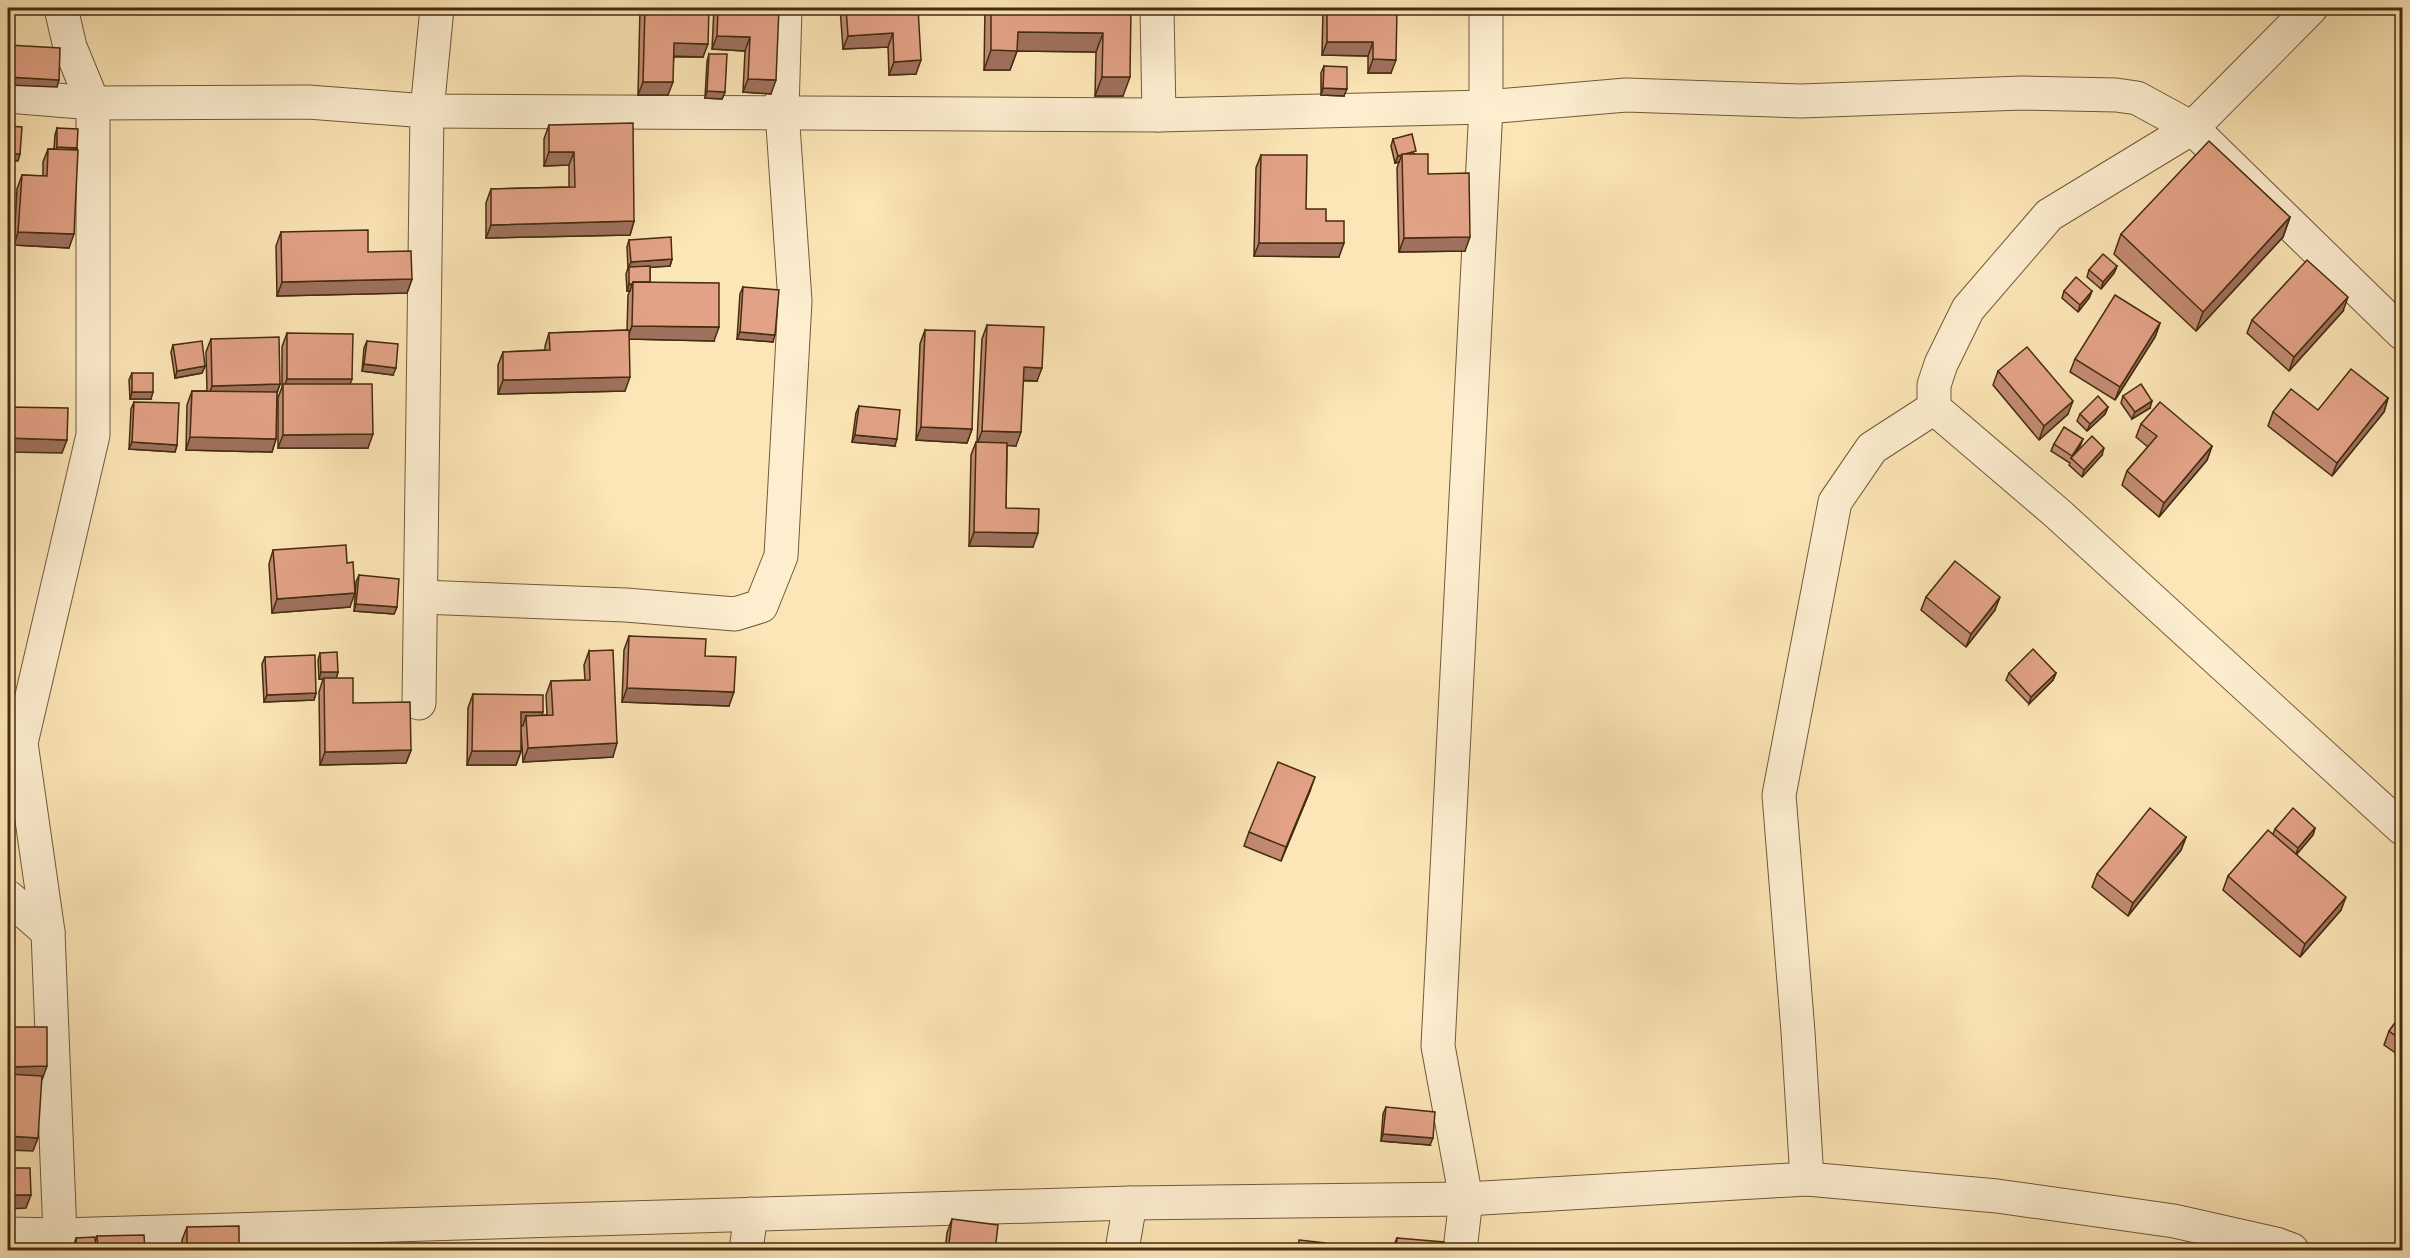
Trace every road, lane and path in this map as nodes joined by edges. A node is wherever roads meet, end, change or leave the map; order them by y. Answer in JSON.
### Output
{"nodes":[{"id":1,"x":61,"y":8,"type":"edge"},
{"id":2,"x":436,"y":8,"type":"edge"},
{"id":3,"x":785,"y":8,"type":"edge"},
{"id":4,"x":1157,"y":8,"type":"edge"},
{"id":5,"x":1486,"y":8,"type":"edge"},
{"id":6,"x":2311,"y":8,"type":"edge"},
{"id":7,"x":8,"y":96,"type":"edge"},
{"id":8,"x":93,"y":103,"type":"junction"},
{"id":9,"x":1486,"y":107,"type":"junction"},
{"id":10,"x":427,"y":111,"type":"junction"},
{"id":11,"x":782,"y":111,"type":"junction"},
{"id":12,"x":1159,"y":115,"type":"junction"},
{"id":13,"x":2192,"y":128,"type":"junction"},
{"id":14,"x":2403,"y":333,"type":"edge"},
{"id":15,"x":1934,"y":408,"type":"junction"},
{"id":16,"x":421,"y":597,"type":"junction"},
{"id":17,"x":419,"y":703,"type":"dead end"},
{"id":18,"x":2403,"y":828,"type":"edge"},
{"id":19,"x":8,"y":897,"type":"edge"},
{"id":20,"x":48,"y":932,"type":"junction"},
{"id":21,"x":1807,"y":1179,"type":"junction"},
{"id":22,"x":1466,"y":1199,"type":"junction"},
{"id":23,"x":1130,"y":1203,"type":"junction"},
{"id":24,"x":751,"y":1214,"type":"junction"},
{"id":25,"x":8,"y":1234,"type":"edge"},
{"id":26,"x":58,"y":1243,"type":"edge"},
{"id":27,"x":746,"y":1251,"type":"edge"},
{"id":28,"x":1122,"y":1251,"type":"edge"},
{"id":29,"x":1460,"y":1251,"type":"edge"},
{"id":30,"x":2292,"y":1251,"type":"edge"}],
"edges":[{"from":1,"to":8,"type":"street"},
{"from":2,"to":10,"type":"street"},
{"from":3,"to":11,"type":"street"},
{"from":4,"to":12,"type":"street"},
{"from":5,"to":9,"type":"street"},
{"from":6,"to":13,"type":"street"},
{"from":7,"to":8,"type":"street"},
{"from":8,"to":10,"type":"street"},
{"from":8,"to":20,"type":"street"},
{"from":9,"to":12,"type":"street"},
{"from":9,"to":13,"type":"street"},
{"from":9,"to":22,"type":"street"},
{"from":10,"to":11,"type":"street"},
{"from":10,"to":16,"type":"street"},
{"from":11,"to":12,"type":"street"},
{"from":11,"to":16,"type":"street"},
{"from":13,"to":14,"type":"street"},
{"from":13,"to":15,"type":"street"},
{"from":15,"to":18,"type":"street"},
{"from":15,"to":21,"type":"street"},
{"from":16,"to":17,"type":"street"},
{"from":19,"to":20,"type":"street"},
{"from":20,"to":26,"type":"street"},
{"from":21,"to":22,"type":"street"},
{"from":21,"to":30,"type":"street"},
{"from":22,"to":23,"type":"street"},
{"from":22,"to":29,"type":"street"},
{"from":23,"to":24,"type":"street"},
{"from":23,"to":28,"type":"street"},
{"from":24,"to":26,"type":"street"},
{"from":24,"to":27,"type":"street"},
{"from":25,"to":26,"type":"street"}]}
